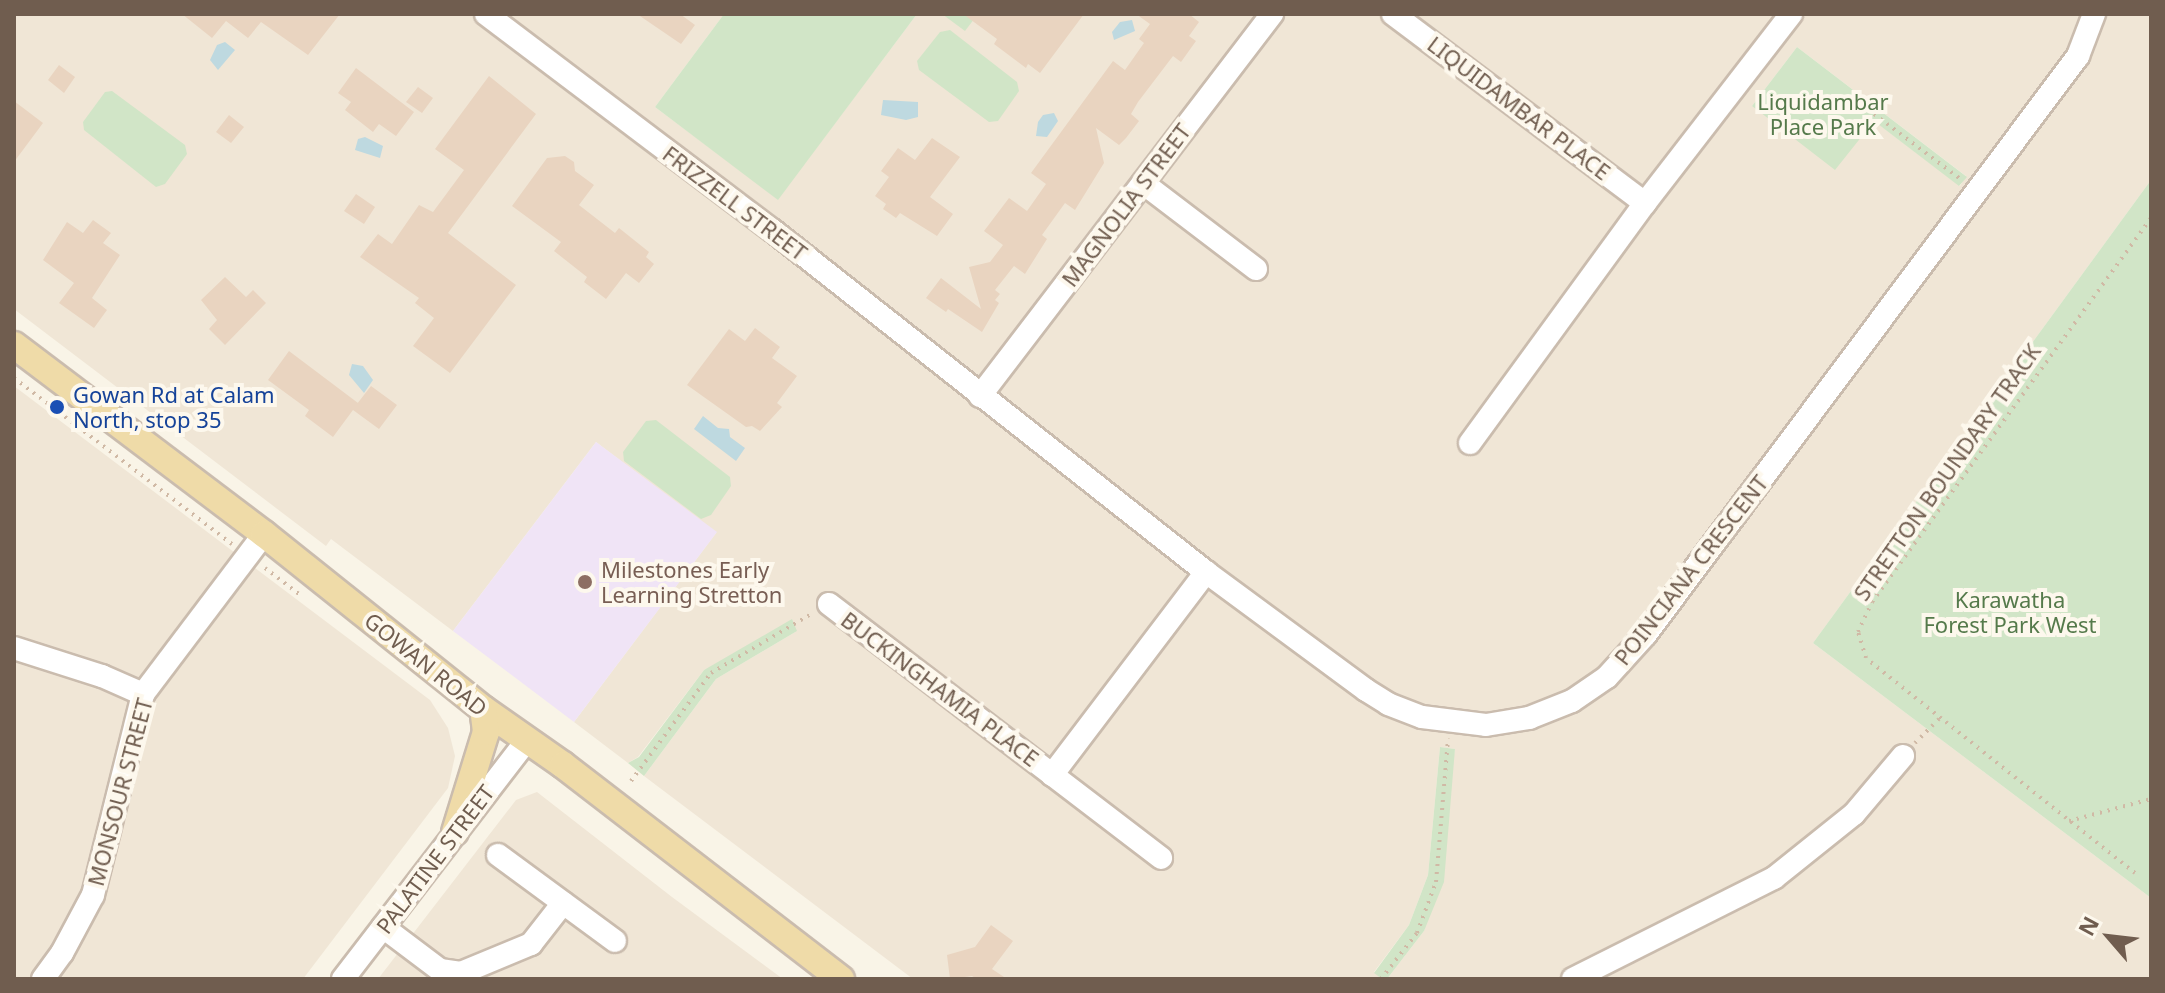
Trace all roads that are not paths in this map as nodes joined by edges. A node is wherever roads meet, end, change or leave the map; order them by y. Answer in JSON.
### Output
{"nodes":[{"id":1,"x":486,"y":14,"type":"edge"},
{"id":2,"x":1272,"y":14,"type":"edge"},
{"id":3,"x":1393,"y":14,"type":"edge"},
{"id":4,"x":1791,"y":14,"type":"edge"},
{"id":5,"x":2094,"y":14,"type":"edge"},
{"id":6,"x":1143,"y":183,"type":"junction"},
{"id":7,"x":1645,"y":203,"type":"junction"},
{"id":8,"x":1256,"y":269,"type":"dead end"},
{"id":9,"x":14,"y":345,"type":"edge"},
{"id":10,"x":980,"y":396,"type":"junction"},
{"id":11,"x":1470,"y":443,"type":"dead end"},
{"id":12,"x":264,"y":534,"type":"junction"},
{"id":13,"x":1206,"y":572,"type":"junction"},
{"id":14,"x":829,"y":604,"type":"road end"},
{"id":15,"x":14,"y":648,"type":"edge"},
{"id":16,"x":143,"y":694,"type":"junction"},
{"id":17,"x":483,"y":709,"type":"junction"},
{"id":18,"x":527,"y":740,"type":"junction"},
{"id":19,"x":1903,"y":756,"type":"road end"},
{"id":20,"x":1052,"y":775,"type":"junction"},
{"id":21,"x":455,"y":832,"type":"junction"},
{"id":22,"x":498,"y":855,"type":"dead end"},
{"id":23,"x":1161,"y":858,"type":"dead end"},
{"id":24,"x":563,"y":903,"type":"junction"},
{"id":25,"x":383,"y":927,"type":"junction"},
{"id":26,"x":615,"y":941,"type":"dead end"},
{"id":27,"x":43,"y":979,"type":"edge"},
{"id":28,"x":343,"y":979,"type":"edge"},
{"id":29,"x":841,"y":979,"type":"edge"},
{"id":30,"x":1573,"y":979,"type":"edge"}],
"edges":[{"from":1,"to":10,"type":"street","name":"FRIZZELL STREET"},
{"from":2,"to":6,"type":"street","name":"MAGNOLIA STREET"},
{"from":3,"to":7,"type":"street","name":"LIQUIDAMBAR PLACE"},
{"from":4,"to":7,"type":"street"},
{"from":5,"to":13,"type":"street","name":"POINCIANA CRESCENT"},
{"from":6,"to":8,"type":"street"},
{"from":6,"to":10,"type":"street","name":"MAGNOLIA STREET"},
{"from":7,"to":11,"type":"street"},
{"from":9,"to":12,"type":"main road","name":"GOWAN ROAD"},
{"from":10,"to":13,"type":"street","name":"POINCIANA CRESCENT"},
{"from":12,"to":16,"type":"street","name":"MONSOUR STREET"},
{"from":12,"to":17,"type":"main road","name":"GOWAN ROAD"},
{"from":13,"to":20,"type":"street","name":"BUCKINGHAMIA PLACE"},
{"from":14,"to":20,"type":"street","name":"BUCKINGHAMIA PLACE"},
{"from":15,"to":16,"type":"street"},
{"from":16,"to":27,"type":"street","name":"MONSOUR STREET"},
{"from":17,"to":18,"type":"main road","name":"GOWAN ROAD"},
{"from":17,"to":21,"type":"main road"},
{"from":18,"to":21,"type":"street","name":"PALATINE STREET"},
{"from":18,"to":29,"type":"main road","name":"GOWAN ROAD"},
{"from":19,"to":30,"type":"street"},
{"from":20,"to":23,"type":"street","name":"BUCKINGHAMIA PLACE"},
{"from":21,"to":25,"type":"street","name":"PALATINE STREET"},
{"from":22,"to":24,"type":"street"},
{"from":24,"to":25,"type":"street"},
{"from":24,"to":26,"type":"street"},
{"from":25,"to":28,"type":"street","name":"PALATINE STREET"}]}
